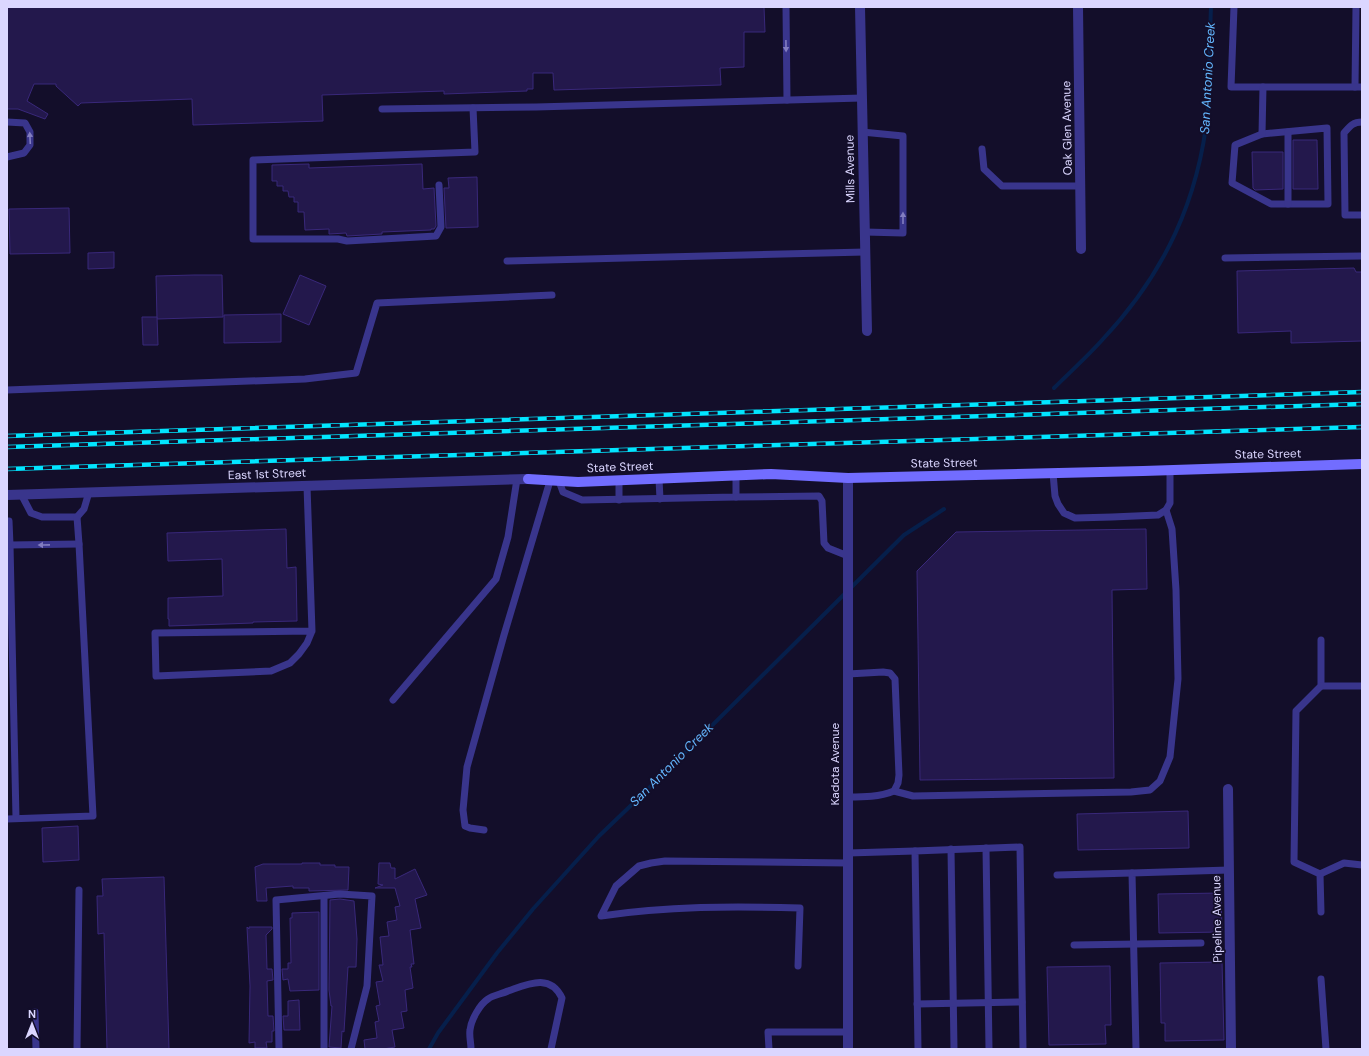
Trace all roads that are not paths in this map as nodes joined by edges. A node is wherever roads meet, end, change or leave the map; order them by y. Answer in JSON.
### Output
{"nodes":[{"id":1,"x":786,"y":7,"type":"edge"},
{"id":2,"x":860,"y":7,"type":"edge"},
{"id":3,"x":1078,"y":7,"type":"edge"},
{"id":4,"x":1234,"y":7,"type":"edge"},
{"id":5,"x":1356,"y":7,"type":"edge"},
{"id":6,"x":1262,"y":87,"type":"junction"},
{"id":7,"x":1359,"y":87,"type":"edge"},
{"id":8,"x":862,"y":98,"type":"junction"},
{"id":9,"x":787,"y":100,"type":"junction"},
{"id":10,"x":473,"y":108,"type":"junction"},
{"id":11,"x":382,"y":109,"type":"dead end"},
{"id":12,"x":7,"y":122,"type":"edge"},
{"id":13,"x":1362,"y":122,"type":"edge"},
{"id":14,"x":862,"y":132,"type":"junction"},
{"id":15,"x":1288,"y":132,"type":"junction"},
{"id":16,"x":1262,"y":134,"type":"junction"},
{"id":17,"x":982,"y":149,"type":"dead end"},
{"id":18,"x":7,"y":157,"type":"edge"},
{"id":19,"x":439,"y":185,"type":"dead end"},
{"id":20,"x":1080,"y":186,"type":"junction"},
{"id":21,"x":1288,"y":204,"type":"junction"},
{"id":22,"x":1362,"y":215,"type":"edge"},
{"id":23,"x":865,"y":232,"type":"junction"},
{"id":24,"x":1081,"y":249,"type":"dead end"},
{"id":25,"x":865,"y":252,"type":"junction"},
{"id":26,"x":1362,"y":256,"type":"edge"},
{"id":27,"x":1225,"y":258,"type":"dead end"},
{"id":28,"x":508,"y":261,"type":"dead end"},
{"id":29,"x":552,"y":295,"type":"dead end"},
{"id":30,"x":867,"y":331,"type":"dead end"},
{"id":31,"x":7,"y":390,"type":"edge"},
{"id":32,"x":1362,"y":464,"type":"edge"},
{"id":33,"x":1170,"y":470,"type":"junction"},
{"id":34,"x":1053,"y":473,"type":"junction"},
{"id":35,"x":736,"y":476,"type":"junction"},
{"id":36,"x":848,"y":478,"type":"junction"},
{"id":37,"x":528,"y":479,"type":"joint"},
{"id":38,"x":659,"y":479,"type":"junction"},
{"id":39,"x":516,"y":480,"type":"junction"},
{"id":40,"x":618,"y":480,"type":"junction"},
{"id":41,"x":554,"y":481,"type":"junction"},
{"id":42,"x":308,"y":486,"type":"junction"},
{"id":43,"x":89,"y":492,"type":"junction"},
{"id":44,"x":21,"y":494,"type":"junction"},
{"id":45,"x":7,"y":495,"type":"edge"},
{"id":46,"x":736,"y":497,"type":"junction"},
{"id":47,"x":660,"y":499,"type":"junction"},
{"id":48,"x":619,"y":500,"type":"junction"},
{"id":49,"x":1166,"y":510,"type":"junction"},
{"id":50,"x":77,"y":517,"type":"junction"},
{"id":51,"x":7,"y":521,"type":"edge"},
{"id":52,"x":79,"y":544,"type":"junction"},
{"id":53,"x":10,"y":545,"type":"junction"},
{"id":54,"x":848,"y":556,"type":"junction"},
{"id":55,"x":312,"y":631,"type":"junction"},
{"id":56,"x":1321,"y":640,"type":"dead end"},
{"id":57,"x":848,"y":674,"type":"junction"},
{"id":58,"x":1321,"y":686,"type":"junction"},
{"id":59,"x":1362,"y":686,"type":"edge"},
{"id":60,"x":393,"y":700,"type":"dead end"},
{"id":61,"x":1228,"y":789,"type":"dead end"},
{"id":62,"x":894,"y":791,"type":"junction"},
{"id":63,"x":848,"y":797,"type":"junction"},
{"id":64,"x":16,"y":818,"type":"junction"},
{"id":65,"x":7,"y":819,"type":"edge"},
{"id":66,"x":484,"y":830,"type":"dead end"},
{"id":67,"x":986,"y":848,"type":"junction"},
{"id":68,"x":951,"y":849,"type":"junction"},
{"id":69,"x":915,"y":851,"type":"junction"},
{"id":70,"x":848,"y":858,"type":"junction"},
{"id":71,"x":1362,"y":865,"type":"edge"},
{"id":72,"x":1229,"y":870,"type":"junction"},
{"id":73,"x":1132,"y":873,"type":"junction"},
{"id":74,"x":1320,"y":874,"type":"junction"},
{"id":75,"x":1057,"y":875,"type":"dead end"},
{"id":76,"x":79,"y":890,"type":"dead end"},
{"id":77,"x":324,"y":896,"type":"junction"},
{"id":78,"x":1321,"y":912,"type":"dead end"},
{"id":79,"x":1201,"y":943,"type":"dead end"},
{"id":80,"x":1074,"y":944,"type":"dead end"},
{"id":81,"x":1134,"y":944,"type":"junction"},
{"id":82,"x":798,"y":966,"type":"dead end"},
{"id":83,"x":1321,"y":979,"type":"dead end"},
{"id":84,"x":1022,"y":1002,"type":"junction"},
{"id":85,"x":989,"y":1003,"type":"junction"},
{"id":86,"x":917,"y":1004,"type":"junction"},
{"id":87,"x":953,"y":1004,"type":"junction"},
{"id":88,"x":35,"y":1012,"type":"dead end"},
{"id":89,"x":848,"y":1032,"type":"junction"},
{"id":90,"x":36,"y":1049,"type":"edge"},
{"id":91,"x":77,"y":1049,"type":"edge"},
{"id":92,"x":278,"y":1049,"type":"edge"},
{"id":93,"x":324,"y":1049,"type":"edge"},
{"id":94,"x":351,"y":1049,"type":"edge"},
{"id":95,"x":471,"y":1049,"type":"edge"},
{"id":96,"x":551,"y":1049,"type":"edge"},
{"id":97,"x":768,"y":1049,"type":"edge"},
{"id":98,"x":848,"y":1049,"type":"edge"},
{"id":99,"x":918,"y":1049,"type":"edge"},
{"id":100,"x":954,"y":1049,"type":"edge"},
{"id":101,"x":989,"y":1049,"type":"edge"},
{"id":102,"x":1023,"y":1049,"type":"edge"},
{"id":103,"x":1136,"y":1049,"type":"edge"},
{"id":104,"x":1231,"y":1049,"type":"edge"},
{"id":105,"x":1326,"y":1049,"type":"edge"}],
"edges":[{"from":1,"to":9,"type":"lane","one_way":true},
{"from":2,"to":8,"type":"street","name":"Mills Avenue"},
{"from":3,"to":20,"type":"street","name":"Oak Glen Avenue"},
{"from":4,"to":6,"type":"lane"},
{"from":5,"to":7,"type":"lane"},
{"from":6,"to":7,"type":"lane"},
{"from":6,"to":16,"type":"lane"},
{"from":8,"to":9,"type":"lane"},
{"from":8,"to":14,"type":"street","name":"Mills Avenue"},
{"from":9,"to":10,"type":"lane"},
{"from":10,"to":11,"type":"lane"},
{"from":10,"to":19,"type":"lane"},
{"from":18,"to":12,"type":"lane","one_way":true},
{"from":13,"to":22,"type":"lane"},
{"from":14,"to":23,"type":"street","name":"Mills Avenue"},
{"from":23,"to":14,"type":"lane","one_way":true},
{"from":15,"to":16,"type":"lane"},
{"from":15,"to":21,"type":"lane"},
{"from":15,"to":21,"type":"lane"},
{"from":16,"to":21,"type":"lane"},
{"from":17,"to":20,"type":"lane"},
{"from":20,"to":24,"type":"street","name":"Oak Glen Avenue"},
{"from":23,"to":25,"type":"street","name":"Mills Avenue"},
{"from":25,"to":28,"type":"lane"},
{"from":25,"to":30,"type":"street","name":"Mills Avenue"},
{"from":26,"to":27,"type":"lane"},
{"from":29,"to":31,"type":"lane"},
{"from":32,"to":33,"type":"street","name":"State Street"},
{"from":33,"to":34,"type":"street","name":"State Street"},
{"from":33,"to":49,"type":"lane"},
{"from":34,"to":36,"type":"street","name":"State Street"},
{"from":34,"to":49,"type":"lane"},
{"from":35,"to":36,"type":"street","name":"State Street"},
{"from":35,"to":38,"type":"street","name":"State Street"},
{"from":35,"to":46,"type":"lane"},
{"from":36,"to":54,"type":"street","name":"Kadota Avenue"},
{"from":37,"to":39,"type":"street","name":"East 1st Street"},
{"from":37,"to":41,"type":"street","name":"State Street"},
{"from":38,"to":40,"type":"street","name":"State Street"},
{"from":38,"to":47,"type":"lane"},
{"from":39,"to":42,"type":"street","name":"East 1st Street"},
{"from":39,"to":60,"type":"lane"},
{"from":40,"to":41,"type":"street","name":"State Street"},
{"from":40,"to":48,"type":"lane"},
{"from":41,"to":48,"type":"lane"},
{"from":41,"to":66,"type":"lane"},
{"from":42,"to":43,"type":"street","name":"East 1st Street"},
{"from":42,"to":55,"type":"lane"},
{"from":43,"to":44,"type":"street","name":"East 1st Street"},
{"from":43,"to":50,"type":"lane"},
{"from":44,"to":45,"type":"street","name":"East 1st Street"},
{"from":44,"to":50,"type":"lane"},
{"from":46,"to":47,"type":"lane"},
{"from":46,"to":54,"type":"lane"},
{"from":47,"to":48,"type":"lane"},
{"from":49,"to":62,"type":"lane"},
{"from":50,"to":52,"type":"lane"},
{"from":51,"to":53,"type":"lane"},
{"from":52,"to":53,"type":"lane","one_way":true},
{"from":52,"to":64,"type":"lane"},
{"from":53,"to":64,"type":"lane"},
{"from":54,"to":57,"type":"street","name":"Kadota Avenue"},
{"from":55,"to":55,"type":"lane"},
{"from":56,"to":58,"type":"lane"},
{"from":57,"to":62,"type":"lane"},
{"from":57,"to":63,"type":"street","name":"Kadota Avenue"},
{"from":58,"to":59,"type":"lane"},
{"from":58,"to":74,"type":"lane"},
{"from":61,"to":72,"type":"street","name":"Pipeline Avenue"},
{"from":62,"to":63,"type":"lane"},
{"from":63,"to":70,"type":"street","name":"Kadota Avenue"},
{"from":64,"to":65,"type":"lane"},
{"from":67,"to":68,"type":"lane"},
{"from":67,"to":84,"type":"lane"},
{"from":67,"to":85,"type":"lane"},
{"from":68,"to":69,"type":"lane"},
{"from":68,"to":87,"type":"lane"},
{"from":69,"to":70,"type":"lane"},
{"from":69,"to":86,"type":"lane"},
{"from":70,"to":82,"type":"lane"},
{"from":70,"to":89,"type":"street","name":"Kadota Avenue"},
{"from":71,"to":74,"type":"lane"},
{"from":72,"to":73,"type":"lane"},
{"from":72,"to":104,"type":"street","name":"Pipeline Avenue"},
{"from":73,"to":75,"type":"lane"},
{"from":73,"to":81,"type":"lane"},
{"from":74,"to":78,"type":"lane"},
{"from":76,"to":91,"type":"lane"},
{"from":77,"to":92,"type":"lane"},
{"from":77,"to":93,"type":"lane"},
{"from":77,"to":94,"type":"lane"},
{"from":79,"to":81,"type":"lane"},
{"from":80,"to":81,"type":"lane"},
{"from":81,"to":103,"type":"lane"},
{"from":83,"to":105,"type":"lane"},
{"from":84,"to":85,"type":"lane"},
{"from":84,"to":102,"type":"lane"},
{"from":85,"to":87,"type":"lane"},
{"from":85,"to":101,"type":"lane"},
{"from":86,"to":87,"type":"lane"},
{"from":86,"to":99,"type":"lane"},
{"from":87,"to":100,"type":"lane"},
{"from":88,"to":90,"type":"lane"},
{"from":89,"to":97,"type":"lane"},
{"from":89,"to":98,"type":"street","name":"Kadota Avenue"},
{"from":95,"to":96,"type":"lane"}]}
